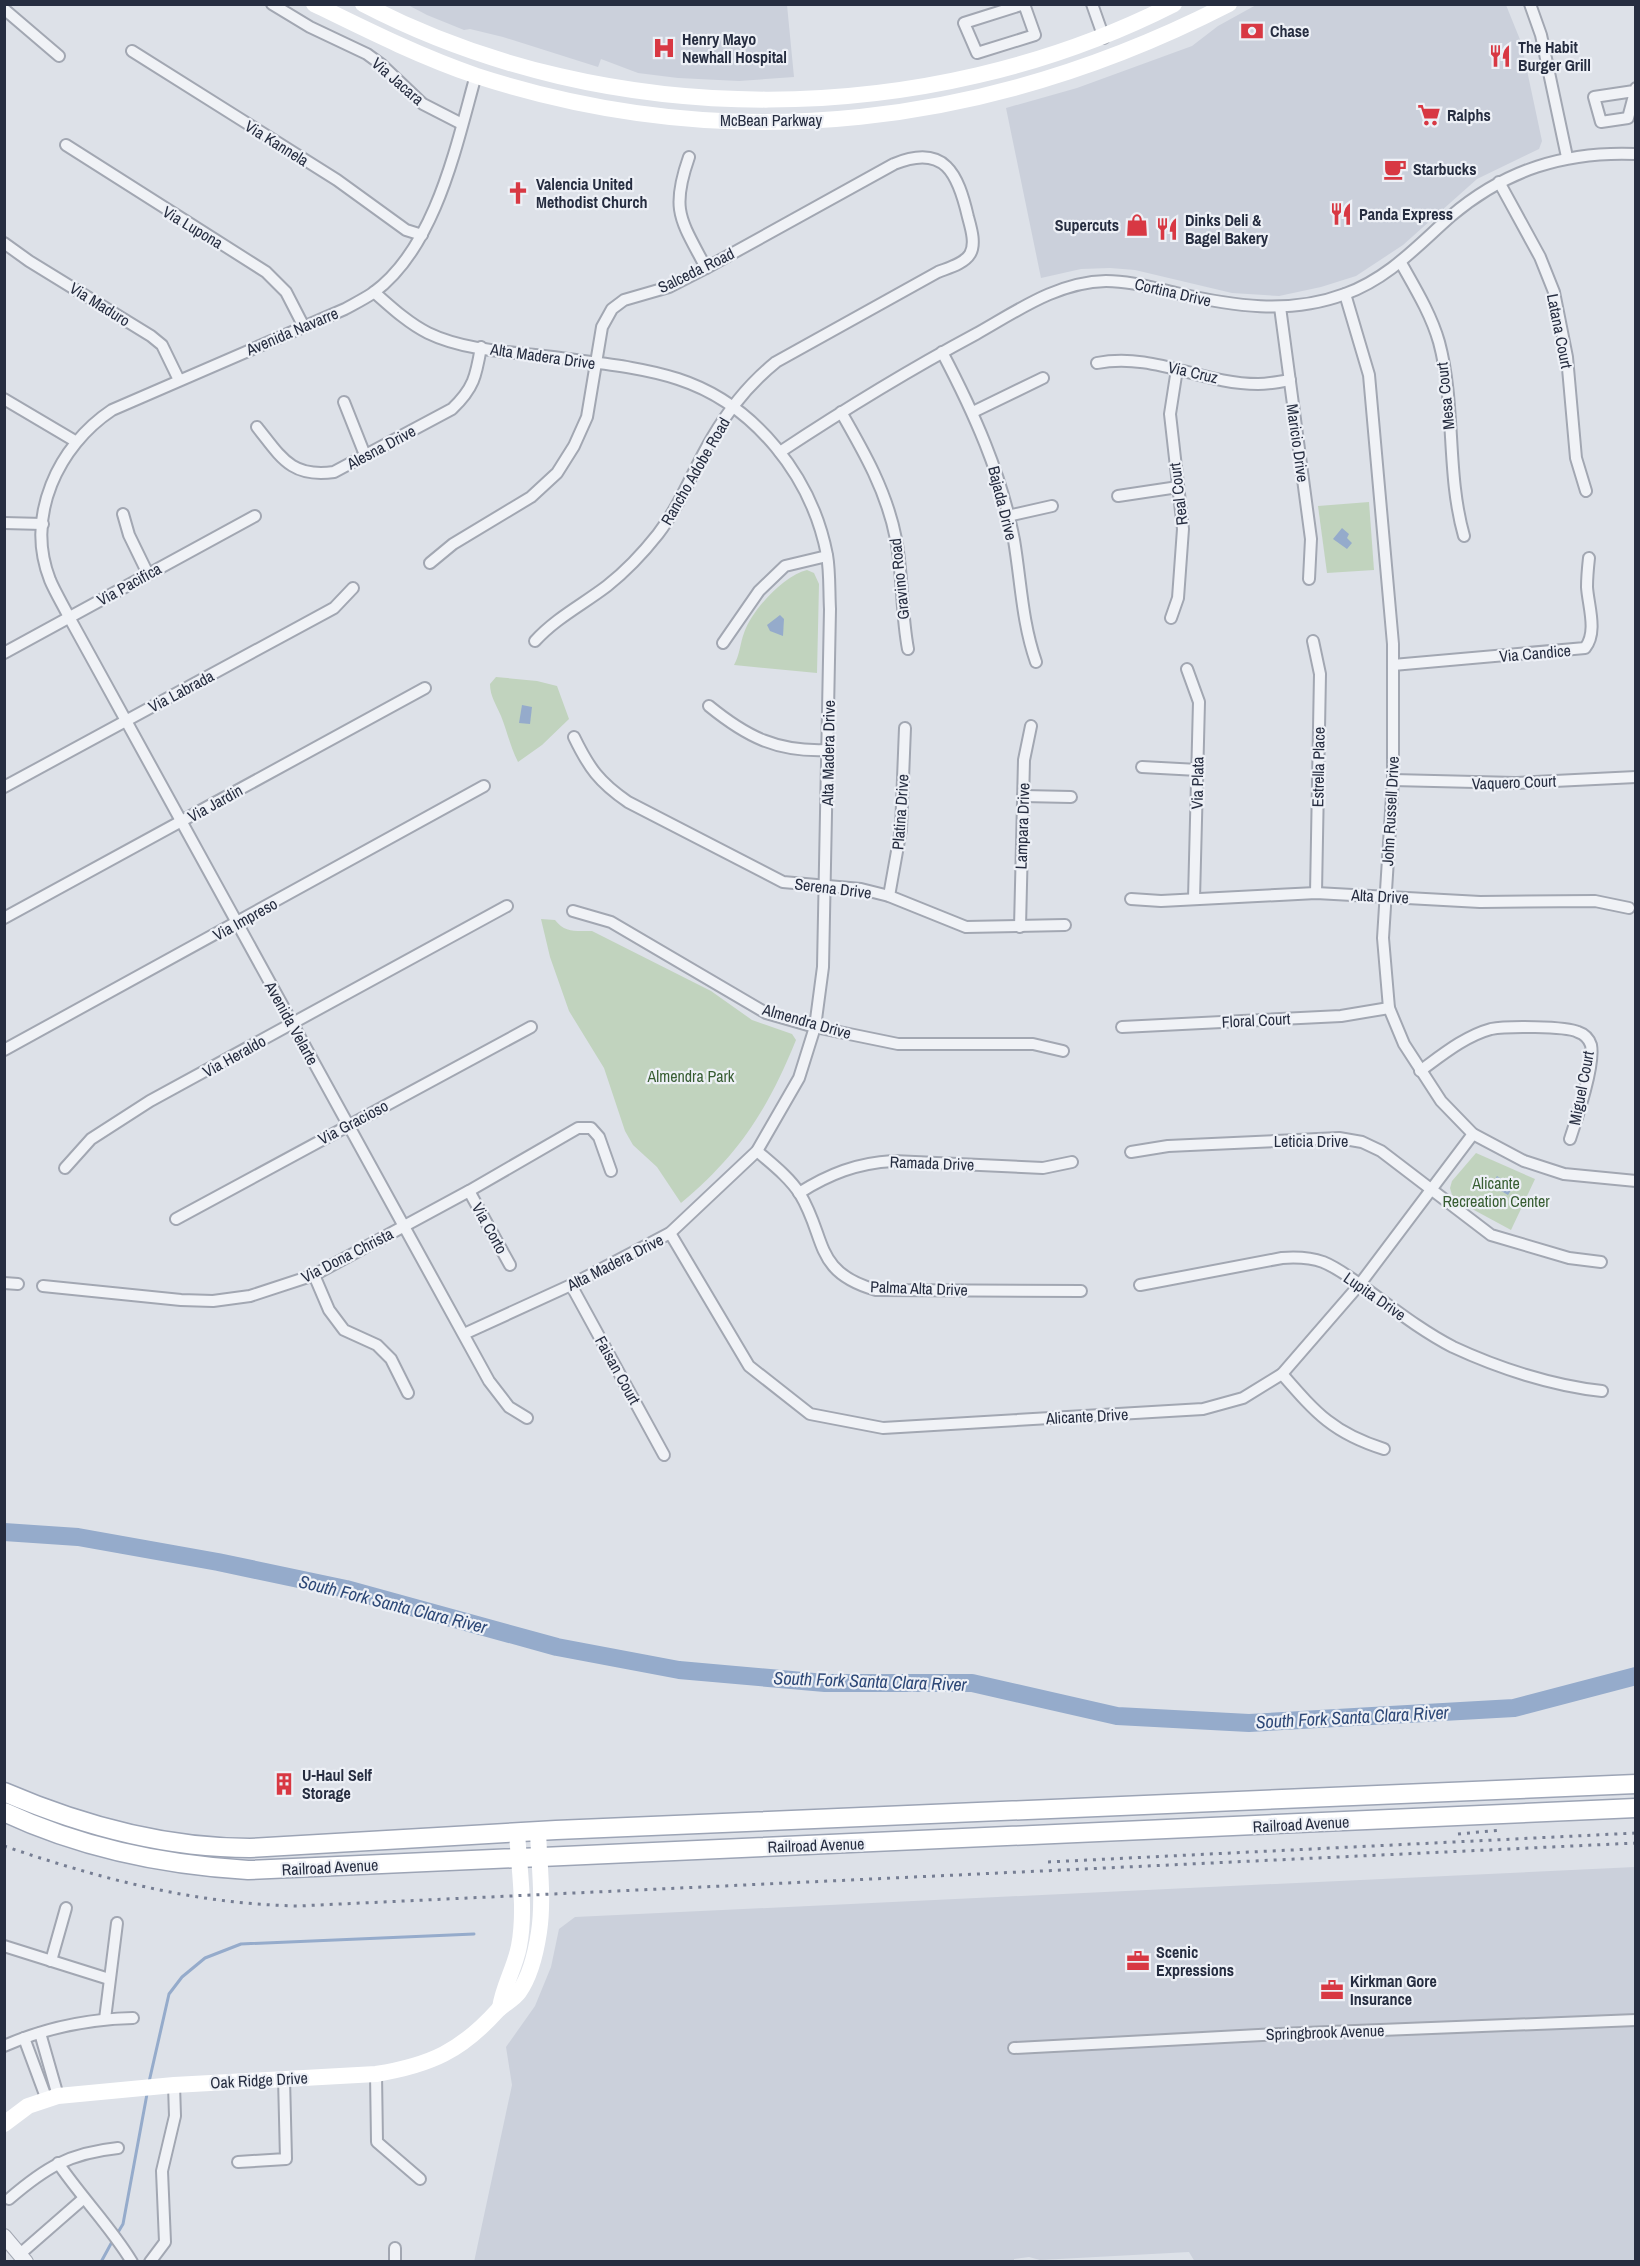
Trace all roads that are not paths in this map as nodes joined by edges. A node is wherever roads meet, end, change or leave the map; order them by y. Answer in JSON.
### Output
{"nodes":[{"id":1,"x":272,"y":4,"type":"edge"},
{"id":2,"x":314,"y":4,"type":"edge"},
{"id":3,"x":363,"y":4,"type":"edge"},
{"id":4,"x":1024,"y":4,"type":"edge"},
{"id":5,"x":1092,"y":4,"type":"edge"},
{"id":6,"x":1174,"y":4,"type":"edge"},
{"id":7,"x":1229,"y":4,"type":"edge"},
{"id":8,"x":1530,"y":4,"type":"edge"},
{"id":9,"x":4,"y":9,"type":"edge"},
{"id":10,"x":1104,"y":38,"type":"junction"},
{"id":11,"x":132,"y":51,"type":"dead end"},
{"id":12,"x":59,"y":56,"type":"dead end"},
{"id":13,"x":476,"y":75,"type":"junction"},
{"id":14,"x":462,"y":124,"type":"junction"},
{"id":15,"x":66,"y":145,"type":"dead end"},
{"id":16,"x":1635,"y":154,"type":"edge"},
{"id":17,"x":689,"y":157,"type":"dead end"},
{"id":18,"x":1567,"y":157,"type":"junction"},
{"id":19,"x":1499,"y":182,"type":"junction"},
{"id":20,"x":964,"y":198,"type":"joint"},
{"id":21,"x":422,"y":235,"type":"junction"},
{"id":22,"x":4,"y":243,"type":"edge"},
{"id":23,"x":1401,"y":263,"type":"junction"},
{"id":24,"x":705,"y":268,"type":"junction"},
{"id":25,"x":374,"y":292,"type":"junction"},
{"id":26,"x":1345,"y":294,"type":"junction"},
{"id":27,"x":1280,"y":307,"type":"junction"},
{"id":28,"x":303,"y":325,"type":"junction"},
{"id":29,"x":481,"y":347,"type":"junction"},
{"id":30,"x":942,"y":352,"type":"junction"},
{"id":31,"x":597,"y":363,"type":"junction"},
{"id":32,"x":1097,"y":363,"type":"dead end"},
{"id":33,"x":1177,"y":369,"type":"junction"},
{"id":34,"x":1043,"y":378,"type":"dead end"},
{"id":35,"x":179,"y":380,"type":"junction"},
{"id":36,"x":1290,"y":380,"type":"junction"},
{"id":37,"x":4,"y":399,"type":"edge"},
{"id":38,"x":344,"y":402,"type":"dead end"},
{"id":39,"x":733,"y":408,"type":"junction"},
{"id":40,"x":841,"y":412,"type":"junction"},
{"id":41,"x":973,"y":412,"type":"junction"},
{"id":42,"x":257,"y":427,"type":"dead end"},
{"id":43,"x":75,"y":441,"type":"junction"},
{"id":44,"x":780,"y":452,"type":"junction"},
{"id":45,"x":364,"y":455,"type":"junction"},
{"id":46,"x":1178,"y":487,"type":"junction"},
{"id":47,"x":1586,"y":491,"type":"dead end"},
{"id":48,"x":1118,"y":496,"type":"dead end"},
{"id":49,"x":1052,"y":506,"type":"dead end"},
{"id":50,"x":123,"y":514,"type":"dead end"},
{"id":51,"x":255,"y":516,"type":"dead end"},
{"id":52,"x":1008,"y":516,"type":"junction"},
{"id":53,"x":4,"y":524,"type":"edge"},
{"id":54,"x":43,"y":524,"type":"junction"},
{"id":55,"x":1464,"y":536,"type":"dead end"},
{"id":56,"x":827,"y":556,"type":"junction"},
{"id":57,"x":1589,"y":558,"type":"dead end"},
{"id":58,"x":430,"y":563,"type":"dead end"},
{"id":59,"x":148,"y":574,"type":"junction"},
{"id":60,"x":1309,"y":579,"type":"dead end"},
{"id":61,"x":353,"y":588,"type":"dead end"},
{"id":62,"x":69,"y":617,"type":"junction"},
{"id":63,"x":1171,"y":618,"type":"dead end"},
{"id":64,"x":535,"y":641,"type":"dead end"},
{"id":65,"x":1313,"y":641,"type":"dead end"},
{"id":66,"x":723,"y":643,"type":"dead end"},
{"id":67,"x":908,"y":649,"type":"dead end"},
{"id":68,"x":4,"y":653,"type":"edge"},
{"id":69,"x":1036,"y":662,"type":"dead end"},
{"id":70,"x":1393,"y":665,"type":"junction"},
{"id":71,"x":1187,"y":669,"type":"dead end"},
{"id":72,"x":425,"y":688,"type":"dead end"},
{"id":73,"x":709,"y":706,"type":"dead end"},
{"id":74,"x":127,"y":720,"type":"junction"},
{"id":75,"x":1031,"y":726,"type":"dead end"},
{"id":76,"x":905,"y":728,"type":"dead end"},
{"id":77,"x":574,"y":737,"type":"dead end"},
{"id":78,"x":828,"y":750,"type":"junction"},
{"id":79,"x":1142,"y":767,"type":"dead end"},
{"id":80,"x":1198,"y":770,"type":"junction"},
{"id":81,"x":1635,"y":777,"type":"edge"},
{"id":82,"x":1393,"y":780,"type":"junction"},
{"id":83,"x":484,"y":786,"type":"dead end"},
{"id":84,"x":4,"y":787,"type":"edge"},
{"id":85,"x":1023,"y":796,"type":"junction"},
{"id":86,"x":1071,"y":797,"type":"dead end"},
{"id":87,"x":183,"y":821,"type":"junction"},
{"id":88,"x":826,"y":884,"type":"junction"},
{"id":89,"x":1316,"y":893,"type":"junction"},
{"id":90,"x":889,"y":896,"type":"junction"},
{"id":91,"x":1386,"y":896,"type":"junction"},
{"id":92,"x":1131,"y":899,"type":"dead end"},
{"id":93,"x":1194,"y":899,"type":"junction"},
{"id":94,"x":507,"y":906,"type":"dead end"},
{"id":95,"x":1629,"y":908,"type":"dead end"},
{"id":96,"x":573,"y":911,"type":"dead end"},
{"id":97,"x":4,"y":918,"type":"edge"},
{"id":98,"x":238,"y":922,"type":"junction"},
{"id":99,"x":1065,"y":925,"type":"dead end"},
{"id":100,"x":1020,"y":927,"type":"junction"},
{"id":101,"x":1389,"y":1008,"type":"junction"},
{"id":102,"x":292,"y":1024,"type":"junction"},
{"id":103,"x":531,"y":1027,"type":"dead end"},
{"id":104,"x":814,"y":1027,"type":"junction"},
{"id":105,"x":1122,"y":1027,"type":"dead end"},
{"id":106,"x":4,"y":1050,"type":"edge"},
{"id":107,"x":1063,"y":1051,"type":"dead end"},
{"id":108,"x":1420,"y":1071,"type":"junction"},
{"id":109,"x":347,"y":1124,"type":"junction"},
{"id":110,"x":1473,"y":1134,"type":"junction"},
{"id":111,"x":1570,"y":1138,"type":"dead end"},
{"id":112,"x":757,"y":1151,"type":"junction"},
{"id":113,"x":1131,"y":1152,"type":"dead end"},
{"id":114,"x":1072,"y":1162,"type":"dead end"},
{"id":115,"x":65,"y":1168,"type":"dead end"},
{"id":116,"x":611,"y":1171,"type":"dead end"},
{"id":117,"x":1635,"y":1181,"type":"edge"},
{"id":118,"x":469,"y":1191,"type":"junction"},
{"id":119,"x":1431,"y":1191,"type":"junction"},
{"id":120,"x":799,"y":1192,"type":"junction"},
{"id":121,"x":176,"y":1219,"type":"dead end"},
{"id":122,"x":404,"y":1226,"type":"junction"},
{"id":123,"x":670,"y":1233,"type":"junction"},
{"id":124,"x":1601,"y":1262,"type":"dead end"},
{"id":125,"x":510,"y":1265,"type":"dead end"},
{"id":126,"x":314,"y":1275,"type":"junction"},
{"id":127,"x":4,"y":1283,"type":"edge"},
{"id":128,"x":18,"y":1284,"type":"dead end"},
{"id":129,"x":1360,"y":1284,"type":"junction"},
{"id":130,"x":571,"y":1285,"type":"junction"},
{"id":131,"x":1140,"y":1285,"type":"dead end"},
{"id":132,"x":43,"y":1286,"type":"dead end"},
{"id":133,"x":1081,"y":1291,"type":"dead end"},
{"id":134,"x":464,"y":1334,"type":"junction"},
{"id":135,"x":1282,"y":1374,"type":"junction"},
{"id":136,"x":1602,"y":1391,"type":"dead end"},
{"id":137,"x":408,"y":1393,"type":"dead end"},
{"id":138,"x":527,"y":1418,"type":"dead end"},
{"id":139,"x":1384,"y":1449,"type":"dead end"},
{"id":140,"x":664,"y":1455,"type":"dead end"},
{"id":141,"x":1635,"y":1784,"type":"edge"},
{"id":142,"x":4,"y":1792,"type":"edge"},
{"id":143,"x":1635,"y":1808,"type":"edge"},
{"id":144,"x":4,"y":1812,"type":"edge"},
{"id":145,"x":538,"y":1831,"type":"junction"},
{"id":146,"x":517,"y":1832,"type":"junction"},
{"id":147,"x":538,"y":1857,"type":"junction"},
{"id":148,"x":519,"y":1858,"type":"junction"},
{"id":149,"x":66,"y":1908,"type":"dead end"},
{"id":150,"x":117,"y":1923,"type":"dead end"},
{"id":151,"x":4,"y":1946,"type":"edge"},
{"id":152,"x":51,"y":1961,"type":"junction"},
{"id":153,"x":109,"y":1979,"type":"junction"},
{"id":154,"x":500,"y":2008,"type":"junction"},
{"id":155,"x":133,"y":2018,"type":"dead end"},
{"id":156,"x":105,"y":2019,"type":"junction"},
{"id":157,"x":1635,"y":2020,"type":"edge"},
{"id":158,"x":39,"y":2033,"type":"junction"},
{"id":159,"x":24,"y":2037,"type":"junction"},
{"id":160,"x":4,"y":2046,"type":"edge"},
{"id":161,"x":1014,"y":2048,"type":"dead end"},
{"id":162,"x":376,"y":2073,"type":"junction"},
{"id":163,"x":284,"y":2078,"type":"junction"},
{"id":164,"x":174,"y":2085,"type":"junction"},
{"id":165,"x":53,"y":2098,"type":"junction"},
{"id":166,"x":4,"y":2124,"type":"edge"},
{"id":167,"x":118,"y":2148,"type":"dead end"},
{"id":168,"x":238,"y":2162,"type":"dead end"},
{"id":169,"x":58,"y":2163,"type":"junction"},
{"id":170,"x":420,"y":2180,"type":"dead end"},
{"id":171,"x":9,"y":2199,"type":"dead end"},
{"id":172,"x":83,"y":2199,"type":"junction"},
{"id":173,"x":4,"y":2236,"type":"edge"},
{"id":174,"x":395,"y":2248,"type":"dead end"},
{"id":175,"x":23,"y":2258,"type":"edge"},
{"id":176,"x":132,"y":2262,"type":"edge"},
{"id":177,"x":150,"y":2262,"type":"edge"},
{"id":178,"x":395,"y":2262,"type":"edge"}],
"edges":[{"from":1,"to":14,"type":"street","name":"Via Jacara"},
{"from":2,"to":13,"type":"main road","name":"McBean Parkway"},
{"from":3,"to":10,"type":"main road","name":"McBean Parkway"},
{"from":4,"to":4,"type":"street"},
{"from":5,"to":10,"type":"street"},
{"from":6,"to":10,"type":"main road","name":"McBean Parkway"},
{"from":7,"to":13,"type":"main road","name":"McBean Parkway"},
{"from":8,"to":18,"type":"street"},
{"from":9,"to":12,"type":"street"},
{"from":11,"to":21,"type":"street","name":"Via Kannela"},
{"from":13,"to":14,"type":"street","name":"Avenida Navarre"},
{"from":14,"to":21,"type":"street","name":"Avenida Navarre"},
{"from":15,"to":28,"type":"street","name":"Via Lupona"},
{"from":16,"to":18,"type":"street","name":"Cortina Drive"},
{"from":17,"to":24,"type":"street"},
{"from":18,"to":19,"type":"street","name":"Cortina Drive"},
{"from":19,"to":23,"type":"street","name":"Cortina Drive"},
{"from":19,"to":47,"type":"street","name":"Latana Court"},
{"from":20,"to":24,"type":"street","name":"Salceda Road"},
{"from":20,"to":39,"type":"street","name":"Rancho Adobe Road"},
{"from":21,"to":25,"type":"street","name":"Avenida Navarre"},
{"from":22,"to":35,"type":"street","name":"Via Maduro"},
{"from":23,"to":26,"type":"street","name":"Cortina Drive"},
{"from":23,"to":55,"type":"street","name":"Mesa Court"},
{"from":24,"to":31,"type":"street","name":"Salceda Road"},
{"from":25,"to":28,"type":"street","name":"Avenida Navarre"},
{"from":25,"to":29,"type":"street","name":"Alta Madera Drive"},
{"from":26,"to":27,"type":"street","name":"Cortina Drive"},
{"from":26,"to":70,"type":"street","name":"John Russell Drive"},
{"from":27,"to":30,"type":"street","name":"Cortina Drive"},
{"from":27,"to":36,"type":"street","name":"Maricio Drive"},
{"from":28,"to":35,"type":"street","name":"Avenida Navarre"},
{"from":29,"to":31,"type":"street","name":"Alta Madera Drive"},
{"from":29,"to":45,"type":"street","name":"Alesna Drive"},
{"from":30,"to":40,"type":"street","name":"Cortina Drive"},
{"from":30,"to":41,"type":"street","name":"Bajada Drive"},
{"from":31,"to":39,"type":"street","name":"Alta Madera Drive"},
{"from":31,"to":58,"type":"street","name":"Salceda Road"},
{"from":32,"to":33,"type":"street","name":"Via Cruz"},
{"from":33,"to":36,"type":"street","name":"Via Cruz"},
{"from":33,"to":46,"type":"street","name":"Real Court"},
{"from":34,"to":41,"type":"street"},
{"from":35,"to":43,"type":"street","name":"Avenida Navarre"},
{"from":36,"to":60,"type":"street","name":"Maricio Drive"},
{"from":37,"to":43,"type":"street"},
{"from":38,"to":45,"type":"street"},
{"from":39,"to":44,"type":"street","name":"Alta Madera Drive"},
{"from":39,"to":64,"type":"street","name":"Rancho Adobe Road"},
{"from":40,"to":44,"type":"street","name":"Cortina Drive"},
{"from":40,"to":67,"type":"street","name":"Gravino Road"},
{"from":41,"to":52,"type":"street","name":"Bajada Drive"},
{"from":42,"to":45,"type":"street","name":"Alesna Drive"},
{"from":43,"to":54,"type":"street","name":"Avenida Navarre"},
{"from":44,"to":56,"type":"street","name":"Alta Madera Drive"},
{"from":46,"to":48,"type":"street"},
{"from":46,"to":63,"type":"street","name":"Real Court"},
{"from":49,"to":52,"type":"street"},
{"from":50,"to":59,"type":"street"},
{"from":51,"to":59,"type":"street","name":"Via Pacifica"},
{"from":52,"to":69,"type":"street","name":"Bajada Drive"},
{"from":53,"to":54,"type":"street"},
{"from":54,"to":62,"type":"street","name":"Avenida Navarre"},
{"from":56,"to":66,"type":"street"},
{"from":56,"to":78,"type":"street","name":"Alta Madera Drive"},
{"from":57,"to":70,"type":"street","name":"Via Candice"},
{"from":59,"to":62,"type":"street","name":"Via Pacifica"},
{"from":61,"to":74,"type":"street","name":"Via Labrada"},
{"from":62,"to":68,"type":"street","name":"Via Pacifica"},
{"from":62,"to":74,"type":"street","name":"Avenida Velarte"},
{"from":65,"to":89,"type":"street","name":"Estrella Place"},
{"from":70,"to":82,"type":"street","name":"John Russell Drive"},
{"from":71,"to":80,"type":"street","name":"Via Plata"},
{"from":72,"to":87,"type":"street","name":"Via Jardin"},
{"from":73,"to":78,"type":"street"},
{"from":74,"to":84,"type":"street","name":"Via Labrada"},
{"from":74,"to":87,"type":"street","name":"Avenida Velarte"},
{"from":75,"to":85,"type":"street","name":"Lampara Drive"},
{"from":76,"to":90,"type":"street","name":"Platina Drive"},
{"from":77,"to":88,"type":"street","name":"Serena Drive"},
{"from":78,"to":88,"type":"street","name":"Alta Madera Drive"},
{"from":79,"to":80,"type":"street"},
{"from":80,"to":93,"type":"street","name":"Via Plata"},
{"from":81,"to":82,"type":"street","name":"Vaquero Court"},
{"from":82,"to":91,"type":"street","name":"John Russell Drive"},
{"from":83,"to":98,"type":"street","name":"Via Impreso"},
{"from":85,"to":86,"type":"street"},
{"from":85,"to":100,"type":"street","name":"Lampara Drive"},
{"from":87,"to":97,"type":"street","name":"Via Jardin"},
{"from":87,"to":98,"type":"street","name":"Avenida Velarte"},
{"from":88,"to":90,"type":"street","name":"Serena Drive"},
{"from":88,"to":104,"type":"street","name":"Alta Madera Drive"},
{"from":89,"to":91,"type":"street","name":"Alta Drive"},
{"from":89,"to":93,"type":"street","name":"Alta Drive"},
{"from":90,"to":100,"type":"street","name":"Serena Drive"},
{"from":91,"to":95,"type":"street","name":"Alta Drive"},
{"from":91,"to":101,"type":"street","name":"John Russell Drive"},
{"from":92,"to":93,"type":"street","name":"Alta Drive"},
{"from":94,"to":102,"type":"street","name":"Via Heraldo"},
{"from":96,"to":104,"type":"street","name":"Almendra Drive"},
{"from":98,"to":102,"type":"street","name":"Avenida Velarte"},
{"from":98,"to":106,"type":"street","name":"Via Impreso"},
{"from":99,"to":100,"type":"street","name":"Serena Drive"},
{"from":101,"to":105,"type":"street","name":"Floral Court"},
{"from":101,"to":108,"type":"street","name":"John Russell Drive"},
{"from":102,"to":109,"type":"street","name":"Avenida Velarte"},
{"from":102,"to":115,"type":"street","name":"Via Heraldo"},
{"from":103,"to":109,"type":"street","name":"Via Gracioso"},
{"from":104,"to":107,"type":"street","name":"Almendra Drive"},
{"from":104,"to":112,"type":"street","name":"Alta Madera Drive"},
{"from":108,"to":110,"type":"street","name":"John Russell Drive"},
{"from":108,"to":111,"type":"street","name":"Miguel Court"},
{"from":109,"to":121,"type":"street","name":"Via Gracioso"},
{"from":109,"to":122,"type":"street","name":"Avenida Velarte"},
{"from":110,"to":117,"type":"street","name":"John Russell Drive"},
{"from":110,"to":119,"type":"street","name":"Alicante Drive"},
{"from":112,"to":120,"type":"street","name":"Palma Alta Drive"},
{"from":112,"to":123,"type":"street","name":"Alta Madera Drive"},
{"from":113,"to":119,"type":"street","name":"Leticia Drive"},
{"from":114,"to":120,"type":"street","name":"Ramada Drive"},
{"from":116,"to":118,"type":"street","name":"Via Dona Christa"},
{"from":118,"to":122,"type":"street","name":"Via Dona Christa"},
{"from":118,"to":125,"type":"street","name":"Via Corto"},
{"from":119,"to":124,"type":"street","name":"Leticia Drive"},
{"from":119,"to":129,"type":"street","name":"Alicante Drive"},
{"from":120,"to":133,"type":"street","name":"Palma Alta Drive"},
{"from":122,"to":126,"type":"street","name":"Via Dona Christa"},
{"from":122,"to":134,"type":"street","name":"Avenida Velarte"},
{"from":123,"to":130,"type":"street","name":"Alta Madera Drive"},
{"from":123,"to":135,"type":"street","name":"Alicante Drive"},
{"from":126,"to":132,"type":"street","name":"Via Dona Christa"},
{"from":126,"to":137,"type":"street"},
{"from":127,"to":128,"type":"street"},
{"from":129,"to":131,"type":"street","name":"Lupita Drive"},
{"from":129,"to":135,"type":"street","name":"Alicante Drive"},
{"from":129,"to":136,"type":"street","name":"Lupita Drive"},
{"from":130,"to":134,"type":"street","name":"Alta Madera Drive"},
{"from":130,"to":140,"type":"street","name":"Faisan Court"},
{"from":134,"to":138,"type":"street","name":"Avenida Velarte"},
{"from":135,"to":139,"type":"street"},
{"from":141,"to":145,"type":"main road","name":"Railroad Avenue"},
{"from":142,"to":146,"type":"main road","name":"Railroad Avenue"},
{"from":143,"to":147,"type":"main road","name":"Railroad Avenue"},
{"from":144,"to":148,"type":"main road","name":"Railroad Avenue"},
{"from":145,"to":146,"type":"main road","name":"Railroad Avenue"},
{"from":145,"to":147,"type":"main road","name":"Oak Ridge Drive"},
{"from":146,"to":148,"type":"main road","name":"Oak Ridge Drive"},
{"from":147,"to":148,"type":"main road","name":"Railroad Avenue"},
{"from":147,"to":154,"type":"main road","name":"Oak Ridge Drive"},
{"from":148,"to":154,"type":"main road","name":"Oak Ridge Drive"},
{"from":149,"to":152,"type":"street"},
{"from":150,"to":153,"type":"street"},
{"from":151,"to":152,"type":"street"},
{"from":152,"to":153,"type":"street"},
{"from":153,"to":156,"type":"street"},
{"from":154,"to":162,"type":"main road","name":"Oak Ridge Drive"},
{"from":155,"to":156,"type":"street"},
{"from":156,"to":158,"type":"street"},
{"from":157,"to":161,"type":"street","name":"Springbrook Avenue"},
{"from":158,"to":159,"type":"street"},
{"from":158,"to":165,"type":"street"},
{"from":159,"to":160,"type":"street"},
{"from":159,"to":165,"type":"street"},
{"from":162,"to":163,"type":"main road","name":"Oak Ridge Drive"},
{"from":162,"to":170,"type":"street"},
{"from":163,"to":164,"type":"main road","name":"Oak Ridge Drive"},
{"from":163,"to":168,"type":"street"},
{"from":164,"to":165,"type":"main road","name":"Oak Ridge Drive"},
{"from":164,"to":177,"type":"street"},
{"from":165,"to":166,"type":"main road","name":"Oak Ridge Drive"},
{"from":167,"to":169,"type":"street"},
{"from":169,"to":171,"type":"street"},
{"from":169,"to":172,"type":"street"},
{"from":172,"to":175,"type":"street"},
{"from":172,"to":176,"type":"street"},
{"from":173,"to":175,"type":"street"},
{"from":174,"to":178,"type":"street"}]}
